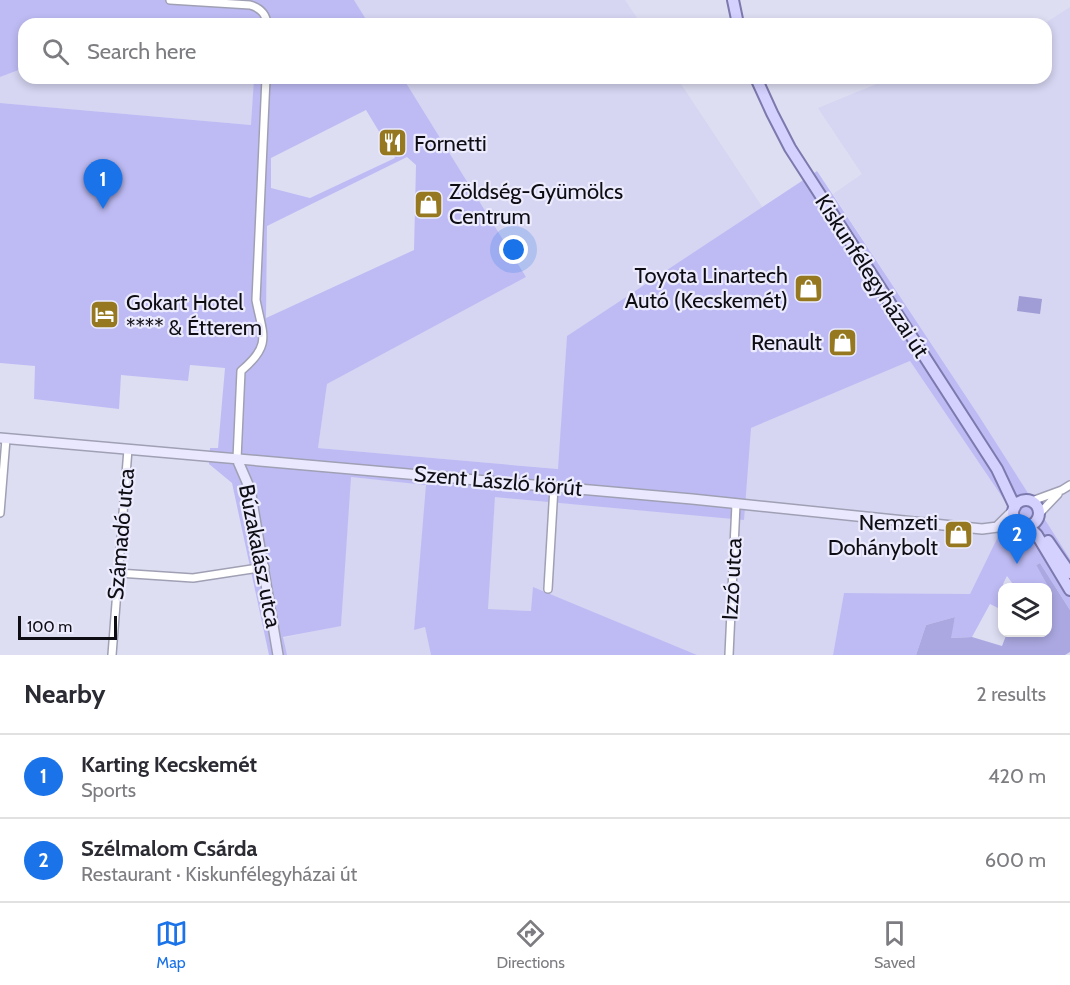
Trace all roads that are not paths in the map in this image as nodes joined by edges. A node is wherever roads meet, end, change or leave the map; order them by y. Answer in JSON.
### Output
{"nodes":[{"id":1,"x":170,"y":0,"type":"edge"},
{"id":2,"x":733,"y":0,"type":"edge"},
{"id":3,"x":264,"y":18,"type":"edge"},
{"id":4,"x":737,"y":18,"type":"edge"},
{"id":5,"x":266,"y":84,"type":"edge"},
{"id":6,"x":759,"y":84,"type":"edge"},
{"id":7,"x":3,"y":439,"type":"edge"},
{"id":8,"x":128,"y":449,"type":"junction"},
{"id":9,"x":237,"y":459,"type":"junction"},
{"id":10,"x":997,"y":469,"type":"junction"},
{"id":11,"x":1070,"y":485,"type":"edge"},
{"id":12,"x":554,"y":487,"type":"junction"},
{"id":13,"x":1062,"y":490,"type":"junction"},
{"id":14,"x":1029,"y":501,"type":"junction"},
{"id":15,"x":736,"y":504,"type":"junction"},
{"id":16,"x":1014,"y":509,"type":"junction"},
{"id":17,"x":0,"y":513,"type":"edge"},
{"id":18,"x":1038,"y":516,"type":"junction"},
{"id":19,"x":1024,"y":525,"type":"junction"},
{"id":20,"x":995,"y":528,"type":"junction"},
{"id":21,"x":265,"y":567,"type":"junction"},
{"id":22,"x":118,"y":573,"type":"junction"},
{"id":23,"x":1070,"y":573,"type":"edge"},
{"id":24,"x":548,"y":589,"type":"dead end"},
{"id":25,"x":1070,"y":590,"type":"edge"},
{"id":26,"x":112,"y":655,"type":"edge"},
{"id":27,"x":278,"y":655,"type":"edge"},
{"id":28,"x":729,"y":655,"type":"edge"}],
"edges":[{"from":1,"to":3,"type":"street"},
{"from":2,"to":4,"type":"main road"},
{"from":5,"to":9,"type":"street"},
{"from":6,"to":10,"type":"main road","name":"Kiskunfélegyházai út"},
{"from":7,"to":8,"type":"street","name":"Szent László körút"},
{"from":7,"to":17,"type":"street"},
{"from":8,"to":9,"type":"street","name":"Szent László körút"},
{"from":8,"to":22,"type":"street","name":"Számadó utca"},
{"from":9,"to":12,"type":"street","name":"Szent László körút"},
{"from":9,"to":21,"type":"street","name":"Búzakalász utca"},
{"from":10,"to":14,"type":"main road","name":"Kiskunfélegyházai út"},
{"from":10,"to":16,"type":"main road","name":"Kiskunfélegyházai út"},
{"from":11,"to":13,"type":"street"},
{"from":12,"to":15,"type":"street","name":"Szent László körút"},
{"from":12,"to":24,"type":"street"},
{"from":13,"to":14,"type":"street"},
{"from":13,"to":18,"type":"street"},
{"from":14,"to":16,"type":"main road"},
{"from":14,"to":18,"type":"main road"},
{"from":15,"to":20,"type":"street","name":"Szent László körút"},
{"from":15,"to":28,"type":"street","name":"Izzó utca"},
{"from":16,"to":19,"type":"main road"},
{"from":16,"to":20,"type":"street"},
{"from":18,"to":19,"type":"main road"},
{"from":18,"to":23,"type":"main road"},
{"from":19,"to":20,"type":"street","name":"Szent László körút"},
{"from":19,"to":25,"type":"main road"},
{"from":21,"to":22,"type":"street"},
{"from":21,"to":27,"type":"street","name":"Búzakalász utca"},
{"from":22,"to":26,"type":"street","name":"Számadó utca"}]}
